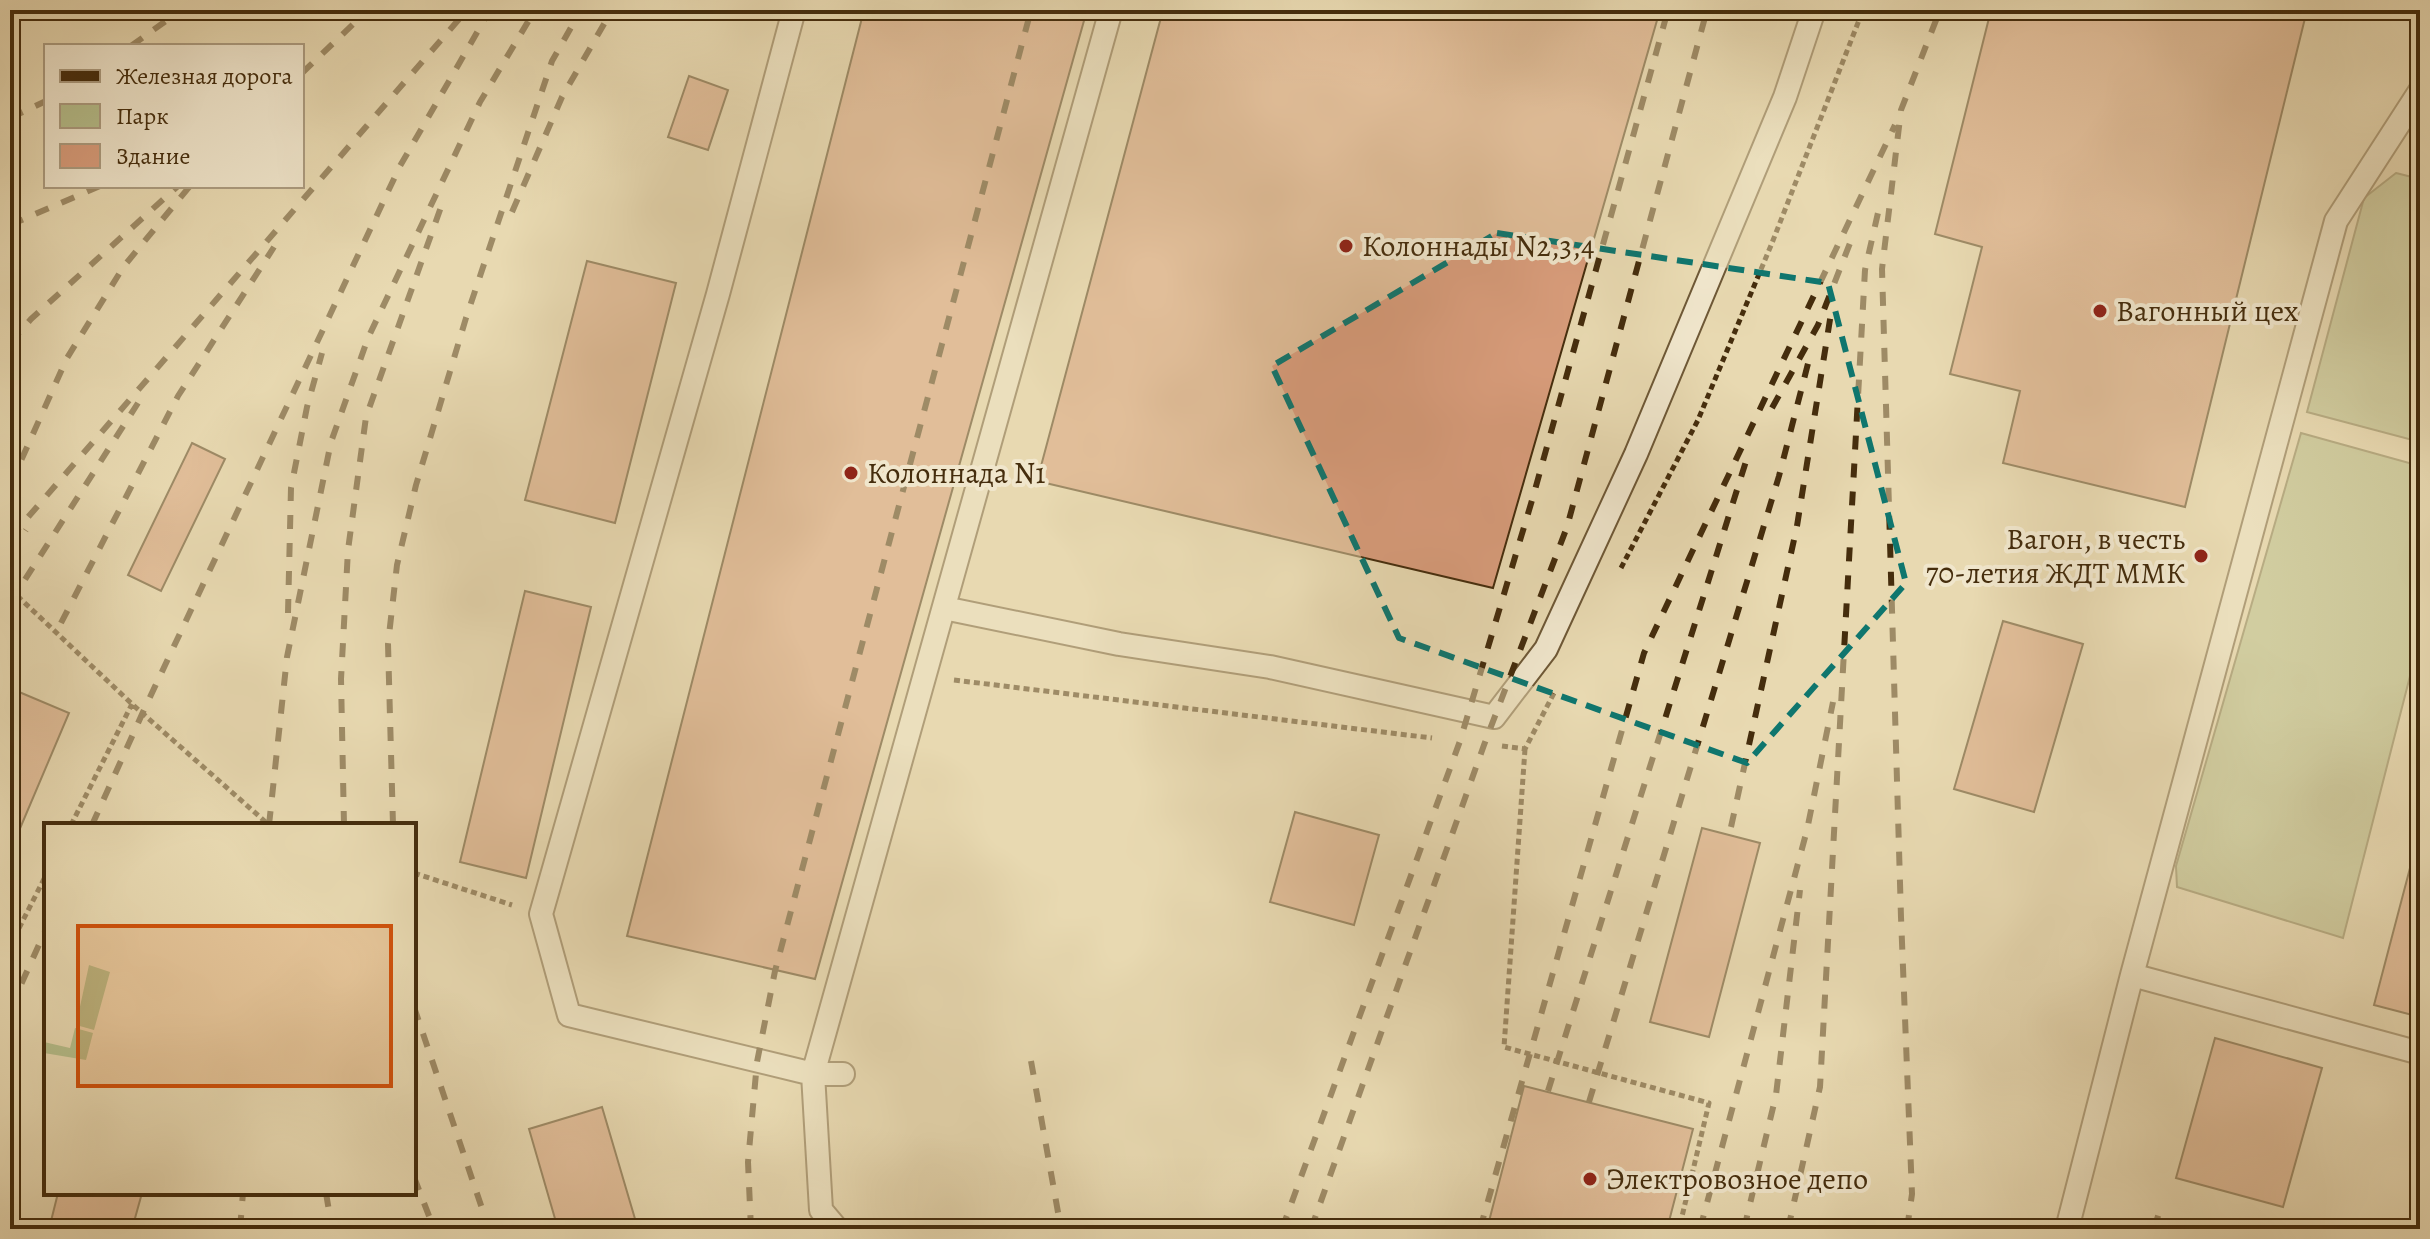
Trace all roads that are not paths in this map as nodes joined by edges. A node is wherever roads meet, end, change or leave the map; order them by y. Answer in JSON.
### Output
{"nodes":[{"id":1,"x":794,"y":10,"type":"edge"},
{"id":2,"x":1111,"y":10,"type":"edge"},
{"id":3,"x":1814,"y":10,"type":"edge"},
{"id":4,"x":2420,"y":91,"type":"edge"},
{"id":5,"x":2410,"y":124,"type":"edge"},
{"id":6,"x":944,"y":608,"type":"junction"},
{"id":7,"x":2132,"y":975,"type":"junction"},
{"id":8,"x":2420,"y":1053,"type":"edge"},
{"id":9,"x":813,"y":1074,"type":"junction"},
{"id":10,"x":843,"y":1074,"type":"dead end"},
{"id":11,"x":837,"y":1229,"type":"edge"},
{"id":12,"x":2067,"y":1229,"type":"edge"}],
"edges":[{"from":1,"to":9,"type":"lane"},
{"from":2,"to":6,"type":"lane"},
{"from":3,"to":6,"type":"lane"},
{"from":4,"to":5,"type":"lane"},
{"from":5,"to":7,"type":"lane"},
{"from":6,"to":9,"type":"lane"},
{"from":7,"to":8,"type":"lane"},
{"from":7,"to":12,"type":"lane"},
{"from":9,"to":10,"type":"lane"},
{"from":9,"to":11,"type":"lane"}]}
